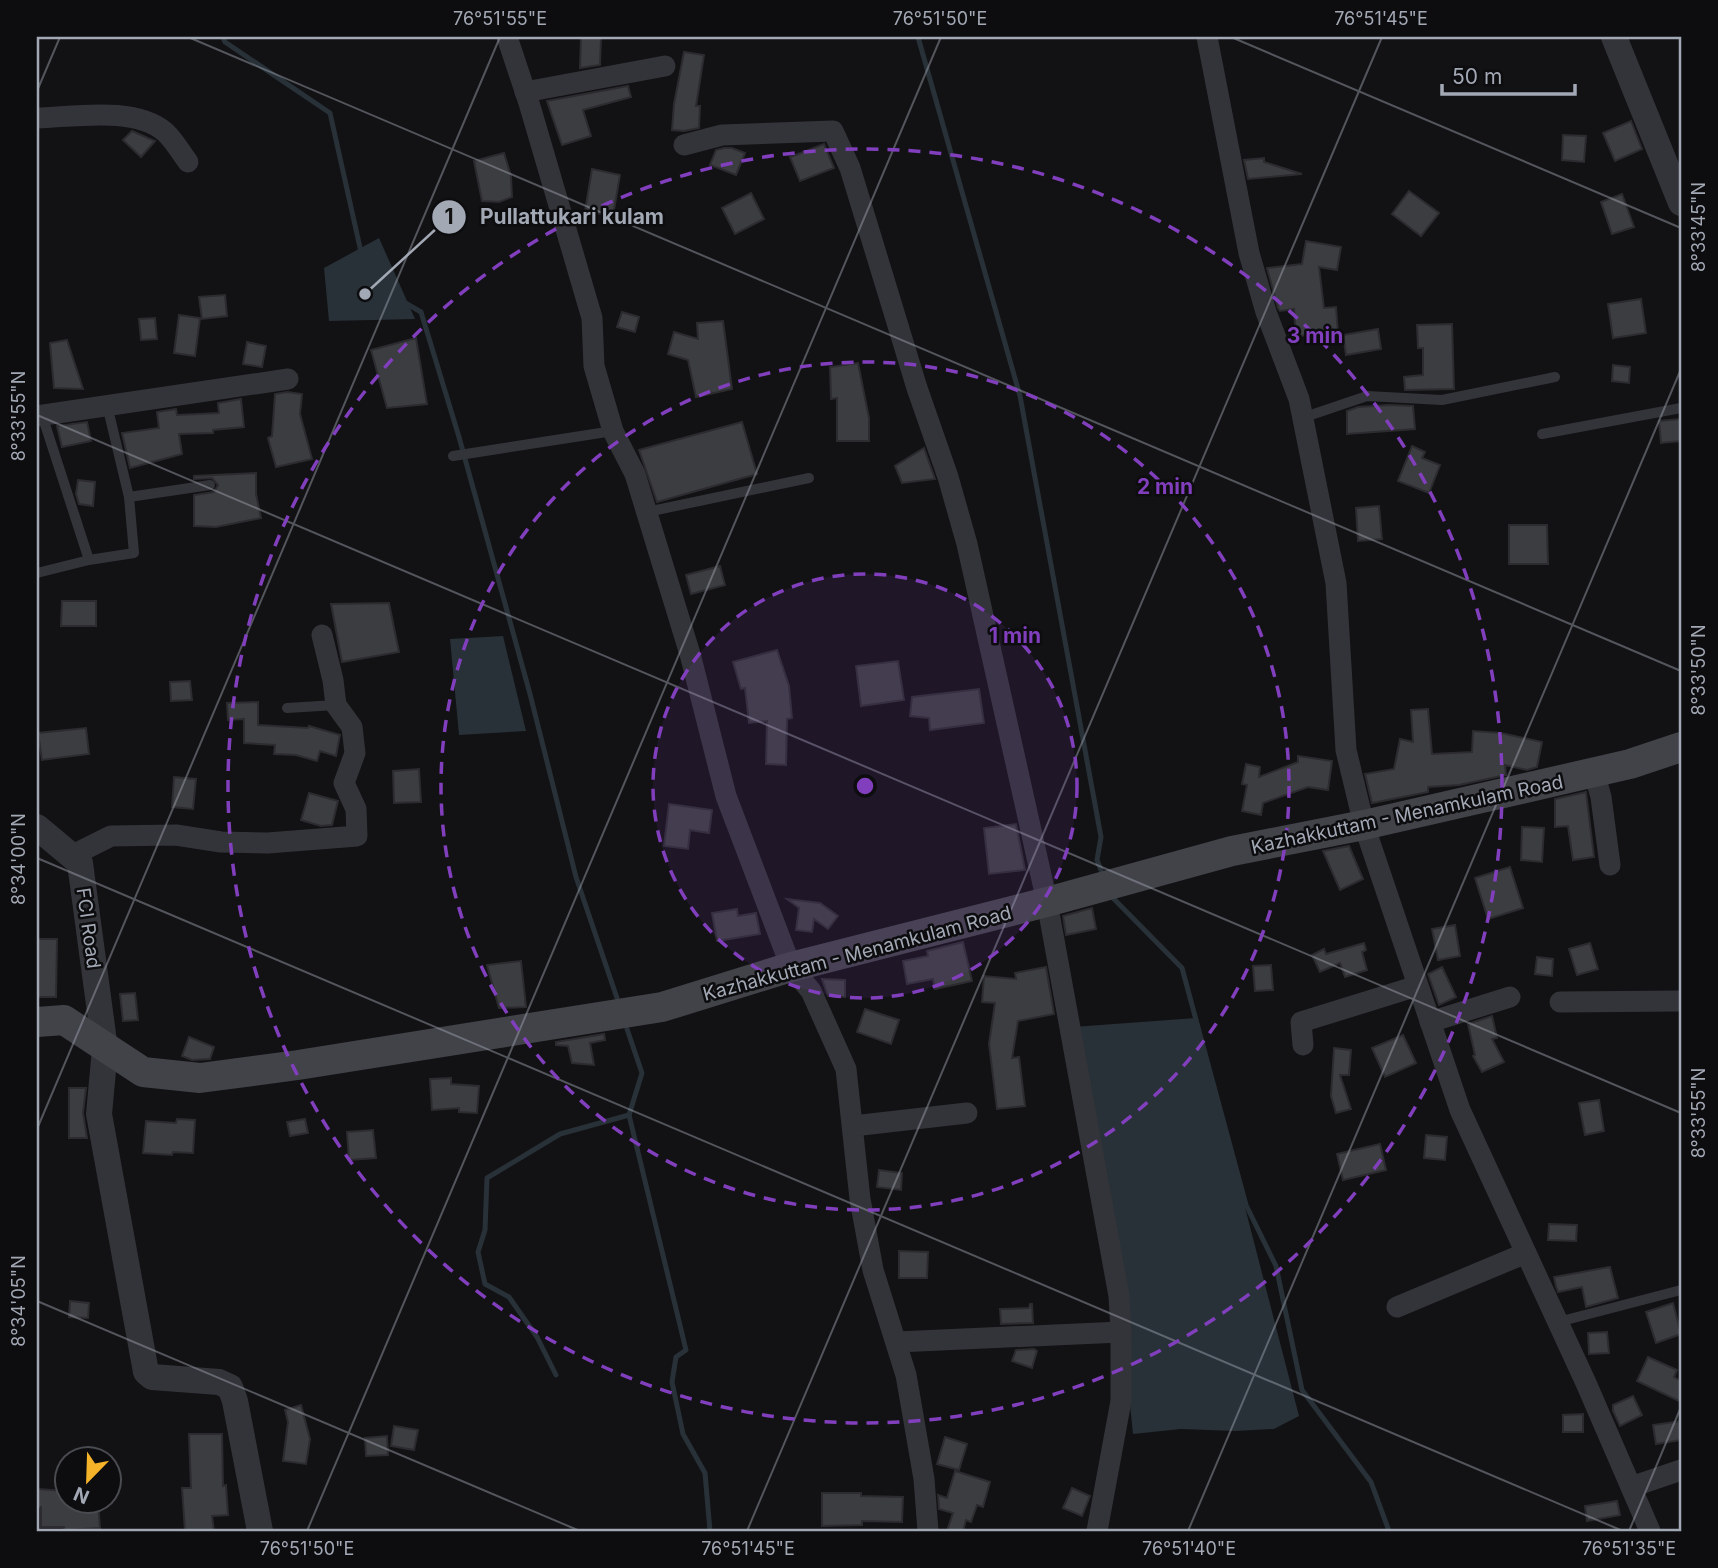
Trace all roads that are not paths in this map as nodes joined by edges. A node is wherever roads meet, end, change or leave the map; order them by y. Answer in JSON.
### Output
{"nodes":[{"id":1,"x":1207,"y":37,"type":"edge"},
{"id":2,"x":1614,"y":37,"type":"edge"},
{"id":3,"x":510,"y":38,"type":"edge"},
{"id":4,"x":664,"y":66,"type":"dead end"},
{"id":5,"x":525,"y":92,"type":"junction"},
{"id":6,"x":37,"y":118,"type":"edge"},
{"id":7,"x":684,"y":145,"type":"dead end"},
{"id":8,"x":188,"y":162,"type":"dead end"},
{"id":9,"x":1681,"y":203,"type":"edge"},
{"id":10,"x":1555,"y":377,"type":"dead end"},
{"id":11,"x":288,"y":379,"type":"dead end"},
{"id":12,"x":107,"y":405,"type":"junction"},
{"id":13,"x":1681,"y":408,"type":"edge"},
{"id":14,"x":39,"y":416,"type":"edge"},
{"id":15,"x":1302,"y":418,"type":"junction"},
{"id":16,"x":613,"y":431,"type":"junction"},
{"id":17,"x":1542,"y":434,"type":"dead end"},
{"id":18,"x":453,"y":456,"type":"dead end"},
{"id":19,"x":809,"y":478,"type":"dead end"},
{"id":20,"x":210,"y":485,"type":"dead end"},
{"id":21,"x":129,"y":497,"type":"junction"},
{"id":22,"x":647,"y":512,"type":"junction"},
{"id":23,"x":89,"y":560,"type":"junction"},
{"id":24,"x":37,"y":573,"type":"edge"},
{"id":25,"x":322,"y":635,"type":"dead end"},
{"id":26,"x":336,"y":705,"type":"junction"},
{"id":27,"x":287,"y":708,"type":"dead end"},
{"id":28,"x":1681,"y":747,"type":"edge"},
{"id":29,"x":1594,"y":772,"type":"junction"},
{"id":30,"x":1364,"y":825,"type":"junction"},
{"id":31,"x":37,"y":827,"type":"edge"},
{"id":32,"x":71,"y":856,"type":"junction"},
{"id":33,"x":1610,"y":865,"type":"dead end"},
{"id":34,"x":1047,"y":902,"type":"junction"},
{"id":35,"x":791,"y":967,"type":"junction"},
{"id":36,"x":1417,"y":986,"type":"junction"},
{"id":37,"x":1510,"y":997,"type":"dead end"},
{"id":38,"x":1681,"y":1001,"type":"edge"},
{"id":39,"x":1560,"y":1002,"type":"dead end"},
{"id":40,"x":37,"y":1022,"type":"edge"},
{"id":41,"x":1430,"y":1022,"type":"junction"},
{"id":42,"x":1303,"y":1045,"type":"dead end"},
{"id":43,"x":105,"y":1049,"type":"junction"},
{"id":44,"x":967,"y":1113,"type":"dead end"},
{"id":45,"x":853,"y":1126,"type":"junction"},
{"id":46,"x":1526,"y":1253,"type":"junction"},
{"id":47,"x":1681,"y":1290,"type":"edge"},
{"id":48,"x":1397,"y":1307,"type":"dead end"},
{"id":49,"x":1558,"y":1322,"type":"junction"},
{"id":50,"x":1121,"y":1332,"type":"junction"},
{"id":51,"x":897,"y":1342,"type":"junction"},
{"id":52,"x":1681,"y":1470,"type":"edge"},
{"id":53,"x":1631,"y":1487,"type":"junction"},
{"id":54,"x":260,"y":1531,"type":"edge"},
{"id":55,"x":928,"y":1531,"type":"edge"},
{"id":56,"x":1097,"y":1531,"type":"edge"},
{"id":57,"x":1650,"y":1531,"type":"edge"}],
"edges":[{"from":1,"to":15,"type":"street"},
{"from":2,"to":9,"type":"street"},
{"from":3,"to":5,"type":"street"},
{"from":4,"to":5,"type":"street"},
{"from":5,"to":16,"type":"street"},
{"from":6,"to":8,"type":"street"},
{"from":7,"to":34,"type":"street"},
{"from":10,"to":15,"type":"lane"},
{"from":11,"to":12,"type":"street"},
{"from":12,"to":14,"type":"street"},
{"from":12,"to":21,"type":"lane"},
{"from":13,"to":17,"type":"lane"},
{"from":14,"to":23,"type":"lane"},
{"from":15,"to":30,"type":"street"},
{"from":16,"to":18,"type":"lane"},
{"from":16,"to":22,"type":"street"},
{"from":19,"to":22,"type":"lane"},
{"from":20,"to":21,"type":"lane"},
{"from":21,"to":23,"type":"lane"},
{"from":22,"to":35,"type":"street"},
{"from":23,"to":24,"type":"lane"},
{"from":25,"to":26,"type":"street"},
{"from":26,"to":27,"type":"lane"},
{"from":26,"to":32,"type":"street"},
{"from":28,"to":29,"type":"main road","name":"Kazhakkuttam - Menamkulam Road"},
{"from":29,"to":30,"type":"main road","name":"Kazhakkuttam - Menamkulam Road"},
{"from":29,"to":33,"type":"street"},
{"from":30,"to":34,"type":"main road","name":"Kazhakkuttam - Menamkulam Road"},
{"from":30,"to":36,"type":"street"},
{"from":31,"to":32,"type":"street","name":"FCI Road"},
{"from":32,"to":43,"type":"street","name":"FCI Road"},
{"from":34,"to":35,"type":"main road","name":"Kazhakkuttam - Menamkulam Road"},
{"from":34,"to":50,"type":"street"},
{"from":35,"to":43,"type":"main road","name":"Kazhakkuttam - Menamkulam Road"},
{"from":35,"to":45,"type":"street"},
{"from":36,"to":41,"type":"street"},
{"from":36,"to":42,"type":"street"},
{"from":37,"to":41,"type":"street"},
{"from":38,"to":39,"type":"street"},
{"from":40,"to":43,"type":"main road","name":"Kazhakkuttam - Menamkulam Road"},
{"from":41,"to":46,"type":"street"},
{"from":43,"to":54,"type":"street","name":"FCI Road"},
{"from":44,"to":45,"type":"street"},
{"from":45,"to":51,"type":"street"},
{"from":46,"to":48,"type":"street"},
{"from":46,"to":49,"type":"street"},
{"from":47,"to":49,"type":"lane"},
{"from":49,"to":53,"type":"street"},
{"from":50,"to":51,"type":"street"},
{"from":50,"to":56,"type":"street"},
{"from":51,"to":55,"type":"street"},
{"from":52,"to":53,"type":"street"},
{"from":53,"to":57,"type":"street"}]}
